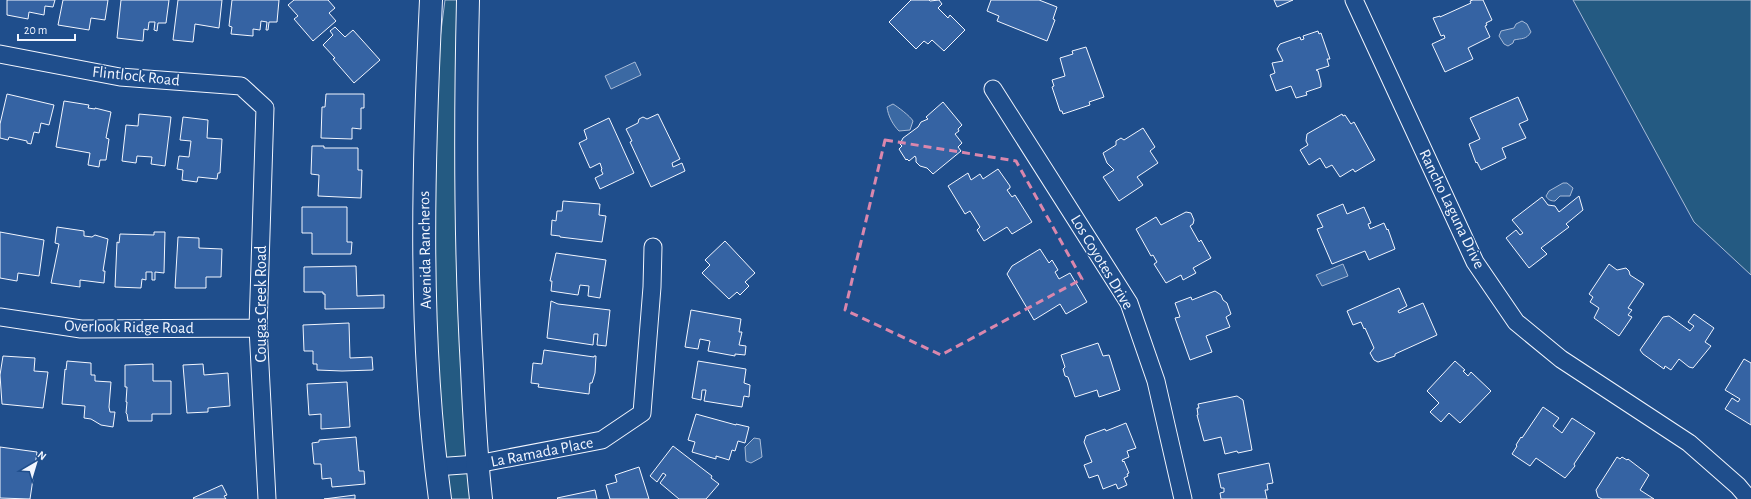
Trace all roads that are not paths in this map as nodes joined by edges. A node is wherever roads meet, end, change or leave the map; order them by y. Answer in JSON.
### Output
{"nodes":[{"id":1,"x":431,"y":0,"type":"edge"},
{"id":2,"x":468,"y":0,"type":"edge"},
{"id":3,"x":1354,"y":0,"type":"edge"},
{"id":4,"x":0,"y":54,"type":"edge"},
{"id":5,"x":994,"y":89,"type":"dead end"},
{"id":6,"x":265,"y":108,"type":"joint"},
{"id":7,"x":653,"y":247,"type":"dead end"},
{"id":8,"x":0,"y":318,"type":"edge"},
{"id":9,"x":258,"y":328,"type":"junction"},
{"id":10,"x":477,"y":464,"type":"junction"},
{"id":11,"x":435,"y":467,"type":"junction"},
{"id":12,"x":267,"y":499,"type":"edge"},
{"id":13,"x":440,"y":499,"type":"edge"},
{"id":14,"x":481,"y":499,"type":"edge"},
{"id":15,"x":1183,"y":499,"type":"edge"},
{"id":16,"x":1749,"y":499,"type":"edge"}],
"edges":[{"from":1,"to":11,"type":"main road","name":"Avenida Rancheros"},
{"from":2,"to":10,"type":"main road"},
{"from":3,"to":16,"type":"street","name":"Rancho Laguna Drive"},
{"from":4,"to":6,"type":"street","name":"Flintlock Road"},
{"from":5,"to":15,"type":"street","name":"Los Coyotes Drive"},
{"from":6,"to":9,"type":"street","name":"Cougas Creek Road"},
{"from":7,"to":10,"type":"street","name":"La Ramada Place"},
{"from":8,"to":9,"type":"street","name":"Overlook Ridge Road"},
{"from":9,"to":12,"type":"street","name":"Cougas Creek Road"},
{"from":10,"to":11,"type":"street","name":"La Ramada Place"},
{"from":10,"to":14,"type":"main road"},
{"from":11,"to":13,"type":"main road","name":"Avenida Rancheros"}]}
